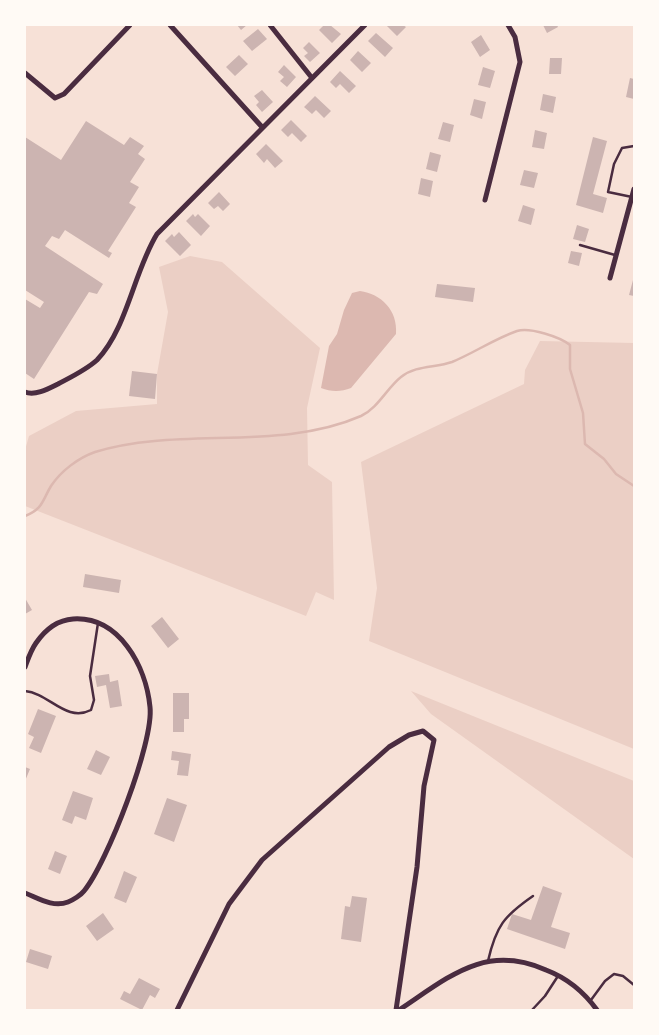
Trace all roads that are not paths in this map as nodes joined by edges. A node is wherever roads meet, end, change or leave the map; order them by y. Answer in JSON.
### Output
{"nodes":[{"id":1,"x":130,"y":25,"type":"edge"},
{"id":2,"x":170,"y":25,"type":"edge"},
{"id":3,"x":270,"y":25,"type":"edge"},
{"id":4,"x":365,"y":25,"type":"edge"},
{"id":5,"x":508,"y":25,"type":"edge"},
{"id":6,"x":25,"y":73,"type":"edge"},
{"id":7,"x":312,"y":78,"type":"junction"},
{"id":8,"x":262,"y":127,"type":"junction"},
{"id":9,"x":634,"y":146,"type":"edge"},
{"id":10,"x":634,"y":189,"type":"edge"},
{"id":11,"x":632,"y":197,"type":"junction"},
{"id":12,"x":485,"y":200,"type":"dead end"},
{"id":13,"x":580,"y":245,"type":"dead end"},
{"id":14,"x":616,"y":255,"type":"junction"},
{"id":15,"x":610,"y":278,"type":"dead end"},
{"id":16,"x":25,"y":392,"type":"edge"},
{"id":17,"x":98,"y":622,"type":"junction"},
{"id":18,"x":25,"y":667,"type":"edge"},
{"id":19,"x":25,"y":691,"type":"edge"},
{"id":20,"x":25,"y":893,"type":"edge"},
{"id":21,"x":533,"y":896,"type":"dead end"},
{"id":22,"x":488,"y":960,"type":"junction"},
{"id":23,"x":558,"y":976,"type":"junction"},
{"id":24,"x":634,"y":985,"type":"edge"},
{"id":25,"x":591,"y":1001,"type":"junction"},
{"id":26,"x":177,"y":1010,"type":"edge"},
{"id":27,"x":398,"y":1010,"type":"edge"},
{"id":28,"x":532,"y":1010,"type":"edge"},
{"id":29,"x":597,"y":1010,"type":"edge"}],
"edges":[{"from":1,"to":6,"type":"street"},
{"from":2,"to":8,"type":"street"},
{"from":3,"to":7,"type":"street"},
{"from":4,"to":7,"type":"street"},
{"from":5,"to":12,"type":"street"},
{"from":7,"to":8,"type":"street"},
{"from":8,"to":16,"type":"street"},
{"from":9,"to":11,"type":"lane"},
{"from":10,"to":11,"type":"street"},
{"from":11,"to":14,"type":"street"},
{"from":13,"to":14,"type":"lane"},
{"from":14,"to":15,"type":"street"},
{"from":17,"to":18,"type":"street"},
{"from":17,"to":19,"type":"lane"},
{"from":17,"to":20,"type":"street"},
{"from":21,"to":22,"type":"lane"},
{"from":22,"to":23,"type":"street"},
{"from":22,"to":27,"type":"street"},
{"from":23,"to":25,"type":"street"},
{"from":23,"to":28,"type":"lane"},
{"from":24,"to":25,"type":"lane"},
{"from":25,"to":29,"type":"street"},
{"from":26,"to":27,"type":"street"}]}
